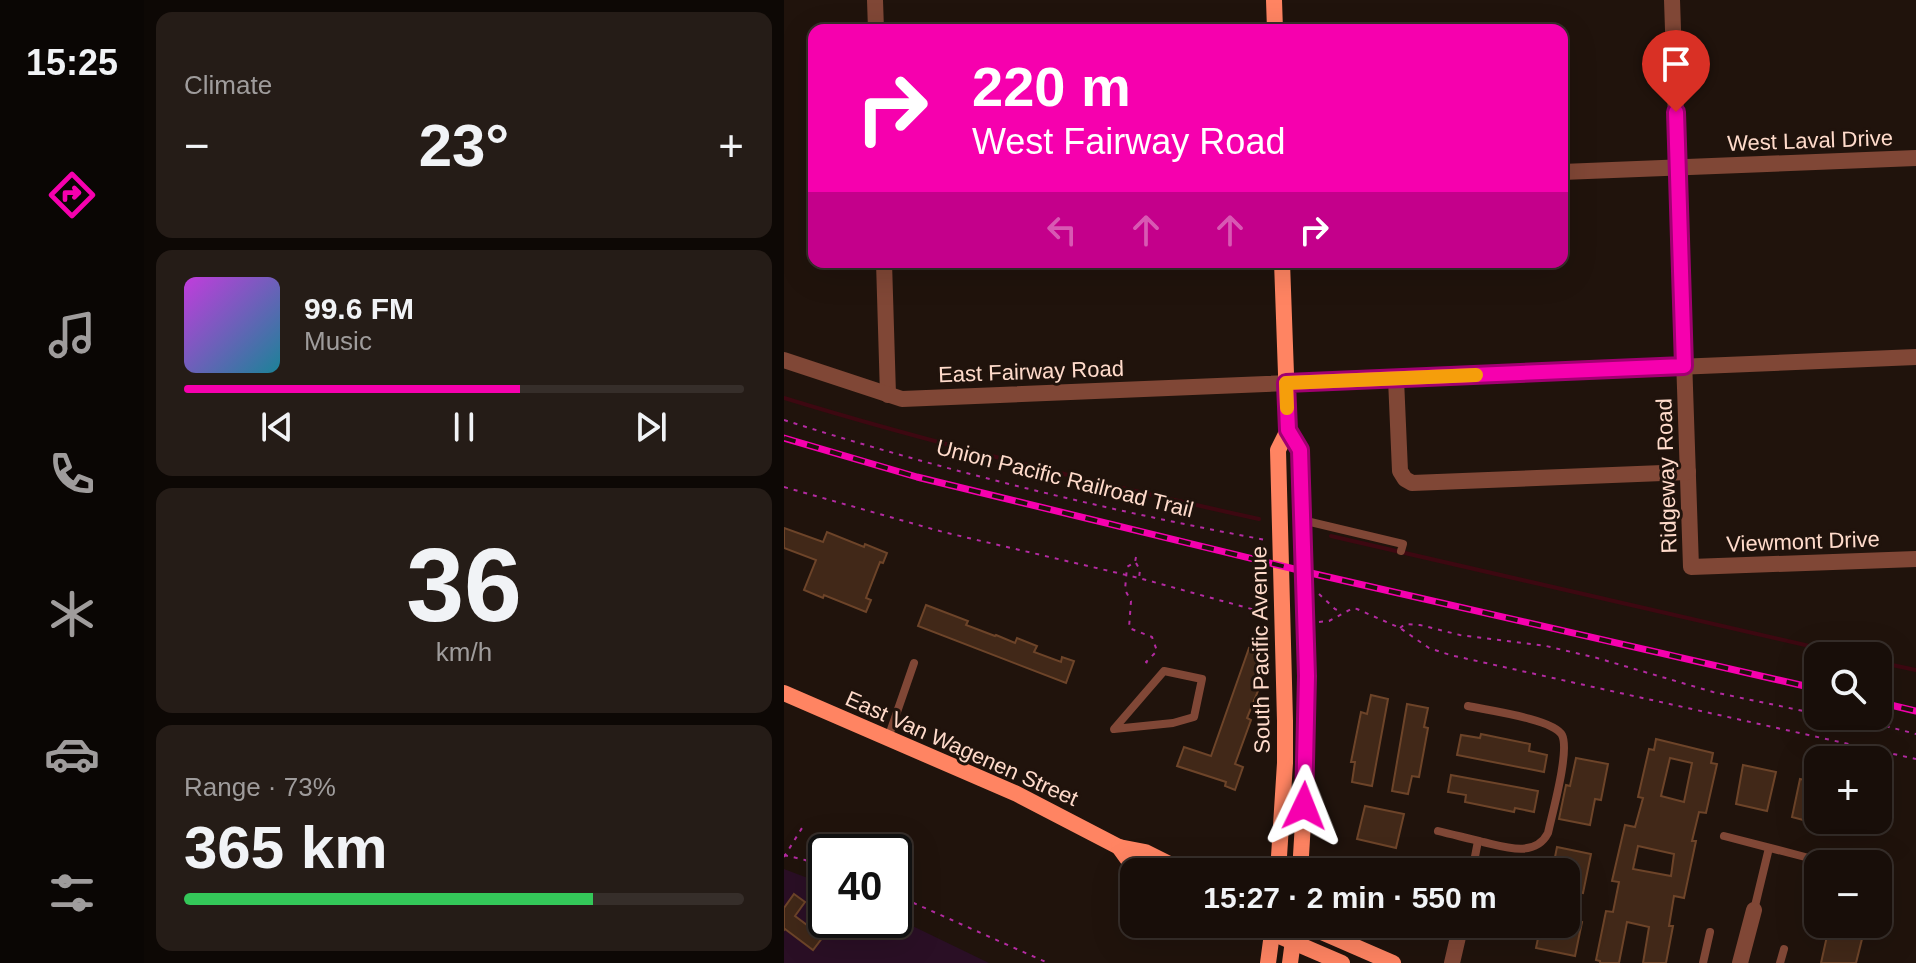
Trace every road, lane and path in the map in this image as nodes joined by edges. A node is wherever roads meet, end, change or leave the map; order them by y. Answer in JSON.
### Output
{"nodes":[{"id":1,"x":875,"y":0,"type":"edge"},
{"id":2,"x":884,"y":0,"type":"edge"},
{"id":3,"x":1274,"y":0,"type":"edge"},
{"id":4,"x":1672,"y":0,"type":"edge"},
{"id":5,"x":876,"y":24,"type":"edge"},
{"id":6,"x":1275,"y":24,"type":"edge"},
{"id":7,"x":1916,"y":158,"type":"edge"},
{"id":8,"x":1678,"y":168,"type":"junction"},
{"id":9,"x":1568,"y":172,"type":"edge"},
{"id":10,"x":884,"y":268,"type":"edge"},
{"id":11,"x":1282,"y":268,"type":"edge"},
{"id":12,"x":1916,"y":357,"type":"edge"},
{"id":13,"x":784,"y":360,"type":"edge"},
{"id":14,"x":1684,"y":366,"type":"junction"},
{"id":15,"x":1396,"y":379,"type":"junction"},
{"id":16,"x":1286,"y":383,"type":"junction"},
{"id":17,"x":888,"y":395,"type":"junction"},
{"id":18,"x":784,"y":420,"type":"edge"},
{"id":19,"x":1288,"y":430,"type":"junction"},
{"id":20,"x":1688,"y":472,"type":"junction"},
{"id":21,"x":784,"y":487,"type":"edge"},
{"id":22,"x":1302,"y":520,"type":"junction"},
{"id":23,"x":1269,"y":540,"type":"dead end"},
{"id":24,"x":1401,"y":551,"type":"dead end"},
{"id":25,"x":1136,"y":557,"type":"dead end"},
{"id":26,"x":1916,"y":559,"type":"edge"},
{"id":27,"x":1135,"y":562,"type":"junction"},
{"id":28,"x":1691,"y":567,"type":"joint"},
{"id":29,"x":1126,"y":575,"type":"junction"},
{"id":30,"x":1139,"y":578,"type":"junction"},
{"id":31,"x":1315,"y":591,"type":"dead end"},
{"id":32,"x":1343,"y":613,"type":"junction"},
{"id":33,"x":1283,"y":616,"type":"junction"},
{"id":34,"x":1372,"y":616,"type":"junction"},
{"id":35,"x":1305,"y":621,"type":"junction"},
{"id":36,"x":1370,"y":622,"type":"dead end"},
{"id":37,"x":1400,"y":628,"type":"junction"},
{"id":38,"x":914,"y":663,"type":"dead end"},
{"id":39,"x":1164,"y":671,"type":"junction"},
{"id":40,"x":784,"y":693,"type":"edge"},
{"id":41,"x":1468,"y":706,"type":"dead end"},
{"id":42,"x":1804,"y":711,"type":"edge"},
{"id":43,"x":1892,"y":728,"type":"edge"},
{"id":44,"x":1916,"y":734,"type":"edge"},
{"id":45,"x":888,"y":738,"type":"junction"},
{"id":46,"x":1916,"y":759,"type":"edge"},
{"id":47,"x":802,"y":828,"type":"dead end"},
{"id":48,"x":1438,"y":831,"type":"dead end"},
{"id":49,"x":1724,"y":836,"type":"dead end"},
{"id":50,"x":1478,"y":841,"type":"junction"},
{"id":51,"x":1119,"y":847,"type":"junction"},
{"id":52,"x":1769,"y":848,"type":"junction"},
{"id":53,"x":784,"y":856,"type":"edge"},
{"id":54,"x":1804,"y":857,"type":"edge"},
{"id":55,"x":1127,"y":858,"type":"edge"},
{"id":56,"x":1157,"y":858,"type":"edge"},
{"id":57,"x":1279,"y":858,"type":"edge"},
{"id":58,"x":1301,"y":858,"type":"edge"},
{"id":59,"x":1475,"y":858,"type":"edge"},
{"id":60,"x":808,"y":861,"type":"edge"},
{"id":61,"x":912,"y":902,"type":"edge"},
{"id":62,"x":1754,"y":910,"type":"joint"},
{"id":63,"x":1710,"y":932,"type":"dead end"},
{"id":64,"x":1278,"y":938,"type":"edge"},
{"id":65,"x":1281,"y":938,"type":"edge"},
{"id":66,"x":1289,"y":938,"type":"edge"},
{"id":67,"x":1335,"y":938,"type":"edge"},
{"id":68,"x":1458,"y":938,"type":"edge"},
{"id":69,"x":1784,"y":949,"type":"dead end"},
{"id":70,"x":1048,"y":963,"type":"edge"},
{"id":71,"x":1268,"y":963,"type":"edge"},
{"id":72,"x":1290,"y":963,"type":"edge"},
{"id":73,"x":1342,"y":963,"type":"edge"},
{"id":74,"x":1393,"y":963,"type":"edge"},
{"id":75,"x":1452,"y":963,"type":"edge"},
{"id":76,"x":1703,"y":963,"type":"edge"},
{"id":77,"x":1740,"y":963,"type":"edge"},
{"id":78,"x":1780,"y":963,"type":"edge"}],
"edges":[{"from":1,"to":2,"type":"street"},
{"from":1,"to":5,"type":"street"},
{"from":3,"to":6,"type":"street"},
{"from":4,"to":8,"type":"street","name":"Ridgeway Road"},
{"from":7,"to":8,"type":"street","name":"West Laval Drive"},
{"from":8,"to":9,"type":"street","name":"West Laval Drive"},
{"from":8,"to":14,"type":"street","name":"Ridgeway Road"},
{"from":10,"to":17,"type":"street"},
{"from":11,"to":16,"type":"street","name":"South Pacific Avenue"},
{"from":12,"to":14,"type":"street","name":"East Fairway Road"},
{"from":13,"to":17,"type":"street","name":"East Fairway Road"},
{"from":14,"to":15,"type":"street","name":"East Fairway Road"},
{"from":14,"to":20,"type":"street","name":"Ridgeway Road"},
{"from":15,"to":16,"type":"street","name":"East Fairway Road"},
{"from":15,"to":20,"type":"street"},
{"from":16,"to":17,"type":"street","name":"East Fairway Road"},
{"from":16,"to":19,"type":"street","name":"South Pacific Avenue"},
{"from":18,"to":23,"type":"path","name":"Union Pacific Railroad Trail"},
{"from":19,"to":22,"type":"street","name":"South Pacific Avenue"},
{"from":19,"to":33,"type":"street","name":"South Pacific Avenue"},
{"from":20,"to":28,"type":"street","name":"Ridgeway Road"},
{"from":21,"to":29,"type":"path"},
{"from":22,"to":24,"type":"lane"},
{"from":22,"to":35,"type":"street","name":"South Pacific Avenue"},
{"from":25,"to":27,"type":"path"},
{"from":26,"to":28,"type":"street","name":"Viewmont Drive"},
{"from":27,"to":29,"type":"path"},
{"from":27,"to":30,"type":"path"},
{"from":29,"to":30,"type":"path"},
{"from":29,"to":39,"type":"path"},
{"from":30,"to":33,"type":"path"},
{"from":31,"to":32,"type":"path"},
{"from":32,"to":34,"type":"path"},
{"from":32,"to":35,"type":"path"},
{"from":33,"to":57,"type":"street","name":"South Pacific Avenue"},
{"from":34,"to":36,"type":"path"},
{"from":34,"to":37,"type":"path"},
{"from":35,"to":58,"type":"street","name":"South Pacific Avenue"},
{"from":37,"to":42,"type":"path"},
{"from":37,"to":46,"type":"path"},
{"from":38,"to":45,"type":"lane"},
{"from":39,"to":39,"type":"lane"},
{"from":40,"to":45,"type":"street","name":"East Van Wagenen Street"},
{"from":41,"to":50,"type":"lane"},
{"from":43,"to":44,"type":"path"},
{"from":45,"to":51,"type":"street","name":"East Van Wagenen Street"},
{"from":47,"to":53,"type":"path"},
{"from":48,"to":50,"type":"lane"},
{"from":49,"to":52,"type":"lane"},
{"from":50,"to":59,"type":"lane"},
{"from":51,"to":55,"type":"street","name":"East Van Wagenen Street"},
{"from":51,"to":56,"type":"street","name":"East Van Wagenen Street"},
{"from":52,"to":54,"type":"lane"},
{"from":52,"to":62,"type":"lane"},
{"from":53,"to":60,"type":"path"},
{"from":61,"to":70,"type":"path"},
{"from":62,"to":77,"type":"street"},
{"from":63,"to":76,"type":"lane"},
{"from":64,"to":71,"type":"street"},
{"from":65,"to":72,"type":"street"},
{"from":66,"to":73,"type":"street"},
{"from":67,"to":74,"type":"street"},
{"from":68,"to":75,"type":"street"},
{"from":69,"to":78,"type":"lane"}]}
